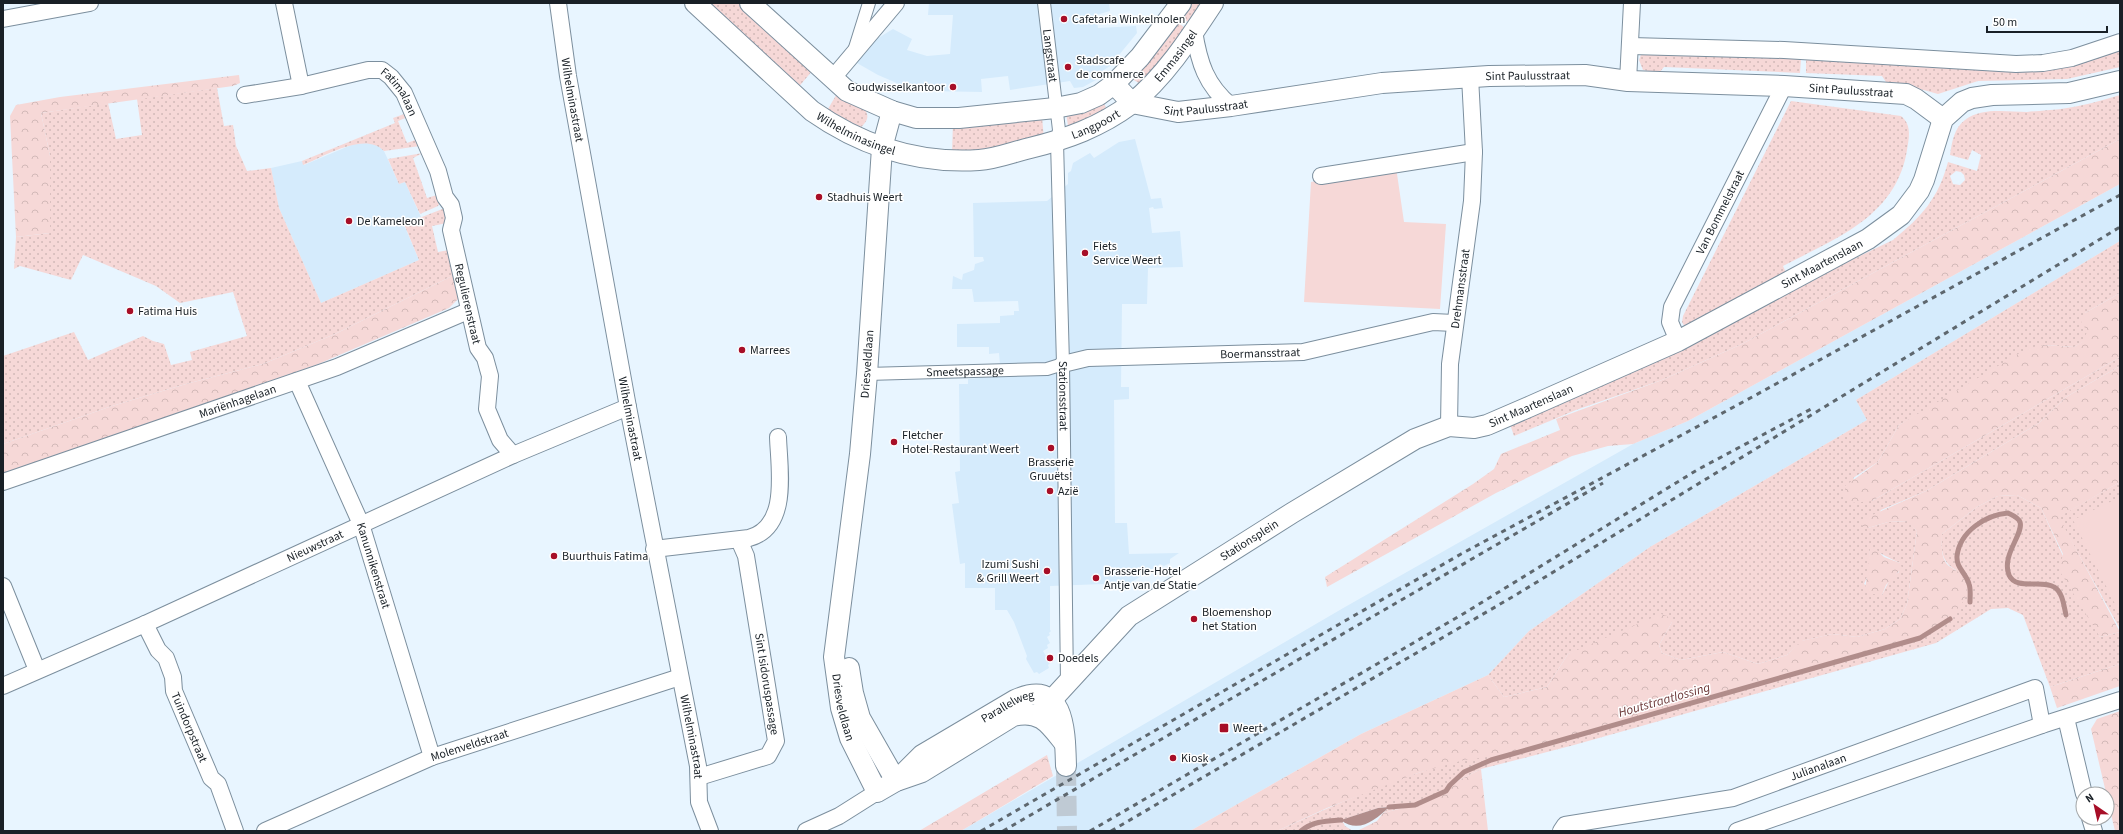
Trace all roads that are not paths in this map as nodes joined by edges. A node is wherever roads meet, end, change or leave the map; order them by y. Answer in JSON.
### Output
{"nodes":[{"id":1,"x":90,"y":3,"type":"edge"},
{"id":2,"x":284,"y":3,"type":"edge"},
{"id":3,"x":558,"y":3,"type":"edge"},
{"id":4,"x":695,"y":3,"type":"edge"},
{"id":5,"x":750,"y":3,"type":"edge"},
{"id":6,"x":896,"y":3,"type":"edge"},
{"id":7,"x":1044,"y":3,"type":"edge"},
{"id":8,"x":1181,"y":3,"type":"edge"},
{"id":9,"x":1213,"y":3,"type":"edge"},
{"id":10,"x":1632,"y":3,"type":"edge"},
{"id":11,"x":865,"y":5,"type":"edge"},
{"id":12,"x":3,"y":19,"type":"edge"},
{"id":13,"x":1194,"y":31,"type":"junction"},
{"id":14,"x":2120,"y":42,"type":"edge"},
{"id":15,"x":1631,"y":46,"type":"junction"},
{"id":16,"x":852,"y":56,"type":"junction"},
{"id":17,"x":1470,"y":78,"type":"junction"},
{"id":18,"x":832,"y":79,"type":"junction"},
{"id":19,"x":1628,"y":81,"type":"junction"},
{"id":20,"x":2120,"y":81,"type":"edge"},
{"id":21,"x":1114,"y":84,"type":"junction"},
{"id":22,"x":301,"y":86,"type":"junction"},
{"id":23,"x":1784,"y":86,"type":"junction"},
{"id":24,"x":245,"y":95,"type":"dead end"},
{"id":25,"x":1132,"y":103,"type":"junction"},
{"id":26,"x":1231,"y":106,"type":"junction"},
{"id":27,"x":1055,"y":108,"type":"junction"},
{"id":28,"x":892,"y":111,"type":"junction"},
{"id":29,"x":1943,"y":119,"type":"junction"},
{"id":30,"x":1057,"y":142,"type":"junction"},
{"id":31,"x":882,"y":148,"type":"junction"},
{"id":32,"x":428,"y":149,"type":"joint"},
{"id":33,"x":1474,"y":152,"type":"junction"},
{"id":34,"x":1321,"y":176,"type":"dead end"},
{"id":35,"x":468,"y":311,"type":"junction"},
{"id":36,"x":1454,"y":323,"type":"junction"},
{"id":37,"x":1678,"y":341,"type":"junction"},
{"id":38,"x":1063,"y":364,"type":"junction"},
{"id":39,"x":867,"y":374,"type":"junction"},
{"id":40,"x":297,"y":381,"type":"junction"},
{"id":41,"x":628,"y":407,"type":"junction"},
{"id":42,"x":1449,"y":426,"type":"junction"},
{"id":43,"x":1474,"y":428,"type":"joint"},
{"id":44,"x":778,"y":437,"type":"dead end"},
{"id":45,"x":513,"y":455,"type":"junction"},
{"id":46,"x":3,"y":482,"type":"edge"},
{"id":47,"x":361,"y":524,"type":"junction"},
{"id":48,"x":739,"y":540,"type":"junction"},
{"id":49,"x":654,"y":549,"type":"junction"},
{"id":50,"x":3,"y":586,"type":"edge"},
{"id":51,"x":840,"y":618,"type":"junction"},
{"id":52,"x":145,"y":624,"type":"junction"},
{"id":53,"x":37,"y":670,"type":"junction"},
{"id":54,"x":680,"y":677,"type":"junction"},
{"id":55,"x":1067,"y":684,"type":"junction"},
{"id":56,"x":3,"y":686,"type":"edge"},
{"id":57,"x":1053,"y":700,"type":"junction"},
{"id":58,"x":2120,"y":700,"type":"edge"},
{"id":59,"x":1038,"y":716,"type":"junction"},
{"id":60,"x":2066,"y":718,"type":"junction"},
{"id":61,"x":2042,"y":725,"type":"junction"},
{"id":62,"x":1065,"y":744,"type":"junction"},
{"id":63,"x":432,"y":757,"type":"junction"},
{"id":64,"x":1066,"y":766,"type":"tunnel mouth"},
{"id":65,"x":699,"y":777,"type":"junction"},
{"id":66,"x":896,"y":781,"type":"junction"},
{"id":67,"x":2082,"y":786,"type":"edge"},
{"id":68,"x":877,"y":792,"type":"junction"},
{"id":69,"x":235,"y":831,"type":"edge"},
{"id":70,"x":265,"y":831,"type":"edge"},
{"id":71,"x":710,"y":831,"type":"edge"},
{"id":72,"x":806,"y":831,"type":"edge"},
{"id":73,"x":1561,"y":831,"type":"edge"},
{"id":74,"x":1737,"y":831,"type":"edge"}],
"edges":[{"from":1,"to":12,"type":"street"},
{"from":2,"to":22,"type":"street"},
{"from":3,"to":41,"type":"street","name":"Wilhelminastraat"},
{"from":4,"to":31,"type":"street","name":"Wilhelminasingel"},
{"from":5,"to":18,"type":"street"},
{"from":6,"to":16,"type":"street"},
{"from":7,"to":27,"type":"street","name":"Langstraat"},
{"from":8,"to":21,"type":"street"},
{"from":9,"to":13,"type":"street","name":"Emmasingel"},
{"from":10,"to":15,"type":"street"},
{"from":11,"to":16,"type":"street"},
{"from":13,"to":25,"type":"street","name":"Emmasingel"},
{"from":13,"to":26,"type":"street"},
{"from":14,"to":15,"type":"street"},
{"from":15,"to":19,"type":"street"},
{"from":16,"to":18,"type":"street"},
{"from":17,"to":19,"type":"street","name":"Sint Paulusstraat"},
{"from":17,"to":26,"type":"street","name":"Sint Paulusstraat"},
{"from":17,"to":33,"type":"street","name":"Drehmansstraat"},
{"from":18,"to":28,"type":"street"},
{"from":19,"to":23,"type":"street","name":"Sint Paulusstraat"},
{"from":20,"to":29,"type":"street"},
{"from":21,"to":25,"type":"street"},
{"from":21,"to":27,"type":"street","name":"Langpoort"},
{"from":22,"to":24,"type":"street","name":"Fatimalaan"},
{"from":22,"to":32,"type":"street","name":"Fatimalaan"},
{"from":23,"to":29,"type":"street","name":"Sint Paulusstraat"},
{"from":23,"to":37,"type":"street","name":"Van Bommelstraat"},
{"from":25,"to":26,"type":"street","name":"Sint Paulusstraat"},
{"from":25,"to":30,"type":"street","name":"Langpoort"},
{"from":27,"to":28,"type":"street"},
{"from":27,"to":30,"type":"street","name":"Stationsstraat"},
{"from":28,"to":31,"type":"street","name":"Driesveldlaan"},
{"from":29,"to":37,"type":"street","name":"Sint Maartenslaan"},
{"from":30,"to":31,"type":"street","name":"Wilhelminasingel"},
{"from":30,"to":38,"type":"street","name":"Stationsstraat"},
{"from":31,"to":39,"type":"street","name":"Driesveldlaan"},
{"from":32,"to":35,"type":"street","name":"Regulierenstraat"},
{"from":33,"to":34,"type":"street"},
{"from":33,"to":36,"type":"street","name":"Drehmansstraat"},
{"from":35,"to":40,"type":"street","name":"Mariënhagelaan"},
{"from":35,"to":45,"type":"street","name":"Regulierenstraat"},
{"from":36,"to":38,"type":"street","name":"Boermansstraat"},
{"from":36,"to":42,"type":"street","name":"Drehmansstraat"},
{"from":37,"to":43,"type":"street","name":"Sint Maartenslaan"},
{"from":38,"to":39,"type":"street","name":"Smeetspassage"},
{"from":38,"to":55,"type":"street","name":"Stationsstraat"},
{"from":39,"to":51,"type":"street","name":"Driesveldlaan"},
{"from":40,"to":46,"type":"street","name":"Mariënhagelaan"},
{"from":40,"to":47,"type":"street","name":"Kanunnikenstraat"},
{"from":41,"to":45,"type":"street","name":"Nieuwstraat"},
{"from":41,"to":49,"type":"street","name":"Wilhelminastraat"},
{"from":42,"to":43,"type":"street","name":"Stationsplein"},
{"from":42,"to":55,"type":"street","name":"Stationsplein"},
{"from":44,"to":48,"type":"street"},
{"from":45,"to":47,"type":"street","name":"Nieuwstraat"},
{"from":47,"to":52,"type":"street","name":"Nieuwstraat"},
{"from":47,"to":63,"type":"street","name":"Kanunnikenstraat"},
{"from":48,"to":49,"type":"street"},
{"from":48,"to":65,"type":"street","name":"Sint Isidoruspassage"},
{"from":49,"to":54,"type":"street","name":"Wilhelminastraat"},
{"from":50,"to":53,"type":"street"},
{"from":51,"to":66,"type":"street","name":"Driesveldlaan"},
{"from":51,"to":68,"type":"street","name":"Driesveldlaan"},
{"from":52,"to":53,"type":"street","name":"Nieuwstraat"},
{"from":52,"to":69,"type":"street","name":"Tuindorpstraat"},
{"from":53,"to":56,"type":"street","name":"Nieuwstraat"},
{"from":54,"to":63,"type":"street","name":"Molenveldstraat"},
{"from":54,"to":65,"type":"street","name":"Wilhelminastraat"},
{"from":55,"to":57,"type":"street","name":"Stationsplein"},
{"from":57,"to":59,"type":"street","name":"Parallelweg"},
{"from":57,"to":62,"type":"street"},
{"from":57,"to":66,"type":"street","name":"Parallelweg"},
{"from":58,"to":60,"type":"street"},
{"from":59,"to":62,"type":"street"},
{"from":59,"to":66,"type":"street","name":"Parallelweg"},
{"from":60,"to":61,"type":"street"},
{"from":60,"to":67,"type":"street"},
{"from":61,"to":73,"type":"street","name":"Julianalaan"},
{"from":61,"to":74,"type":"street"},
{"from":62,"to":64,"type":"street"},
{"from":63,"to":70,"type":"street","name":"Molenveldstraat"},
{"from":65,"to":71,"type":"street","name":"Wilhelminastraat"},
{"from":66,"to":68,"type":"street","name":"Parallelweg"},
{"from":68,"to":72,"type":"street","name":"Parallelweg"}]}
